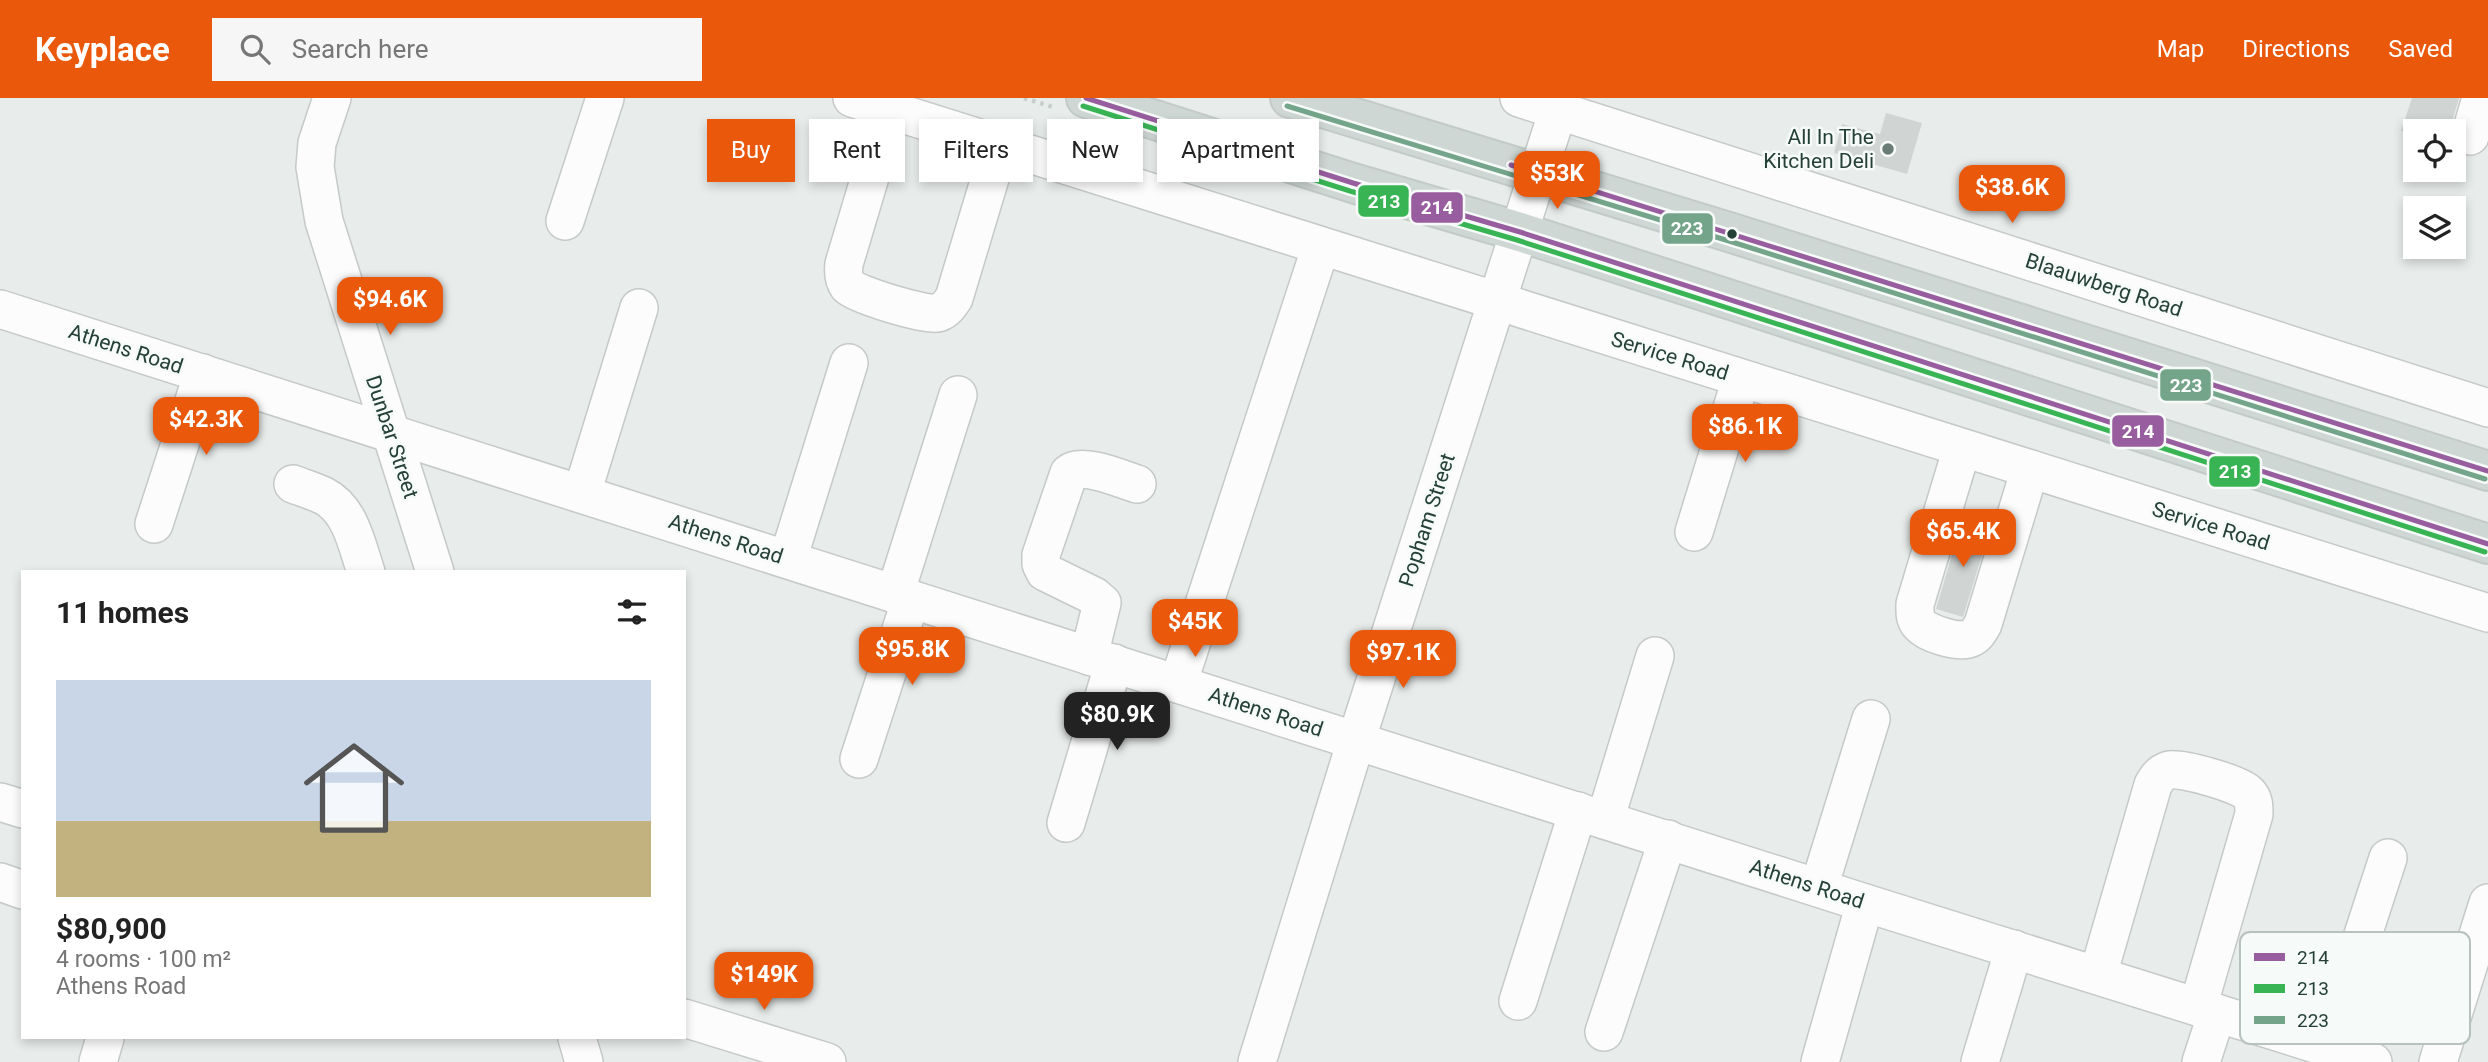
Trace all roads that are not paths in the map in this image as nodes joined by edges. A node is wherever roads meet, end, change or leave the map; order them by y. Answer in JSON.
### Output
{"nodes":[{"id":1,"x":332,"y":98,"type":"edge"},
{"id":2,"x":605,"y":98,"type":"edge"},
{"id":3,"x":852,"y":98,"type":"edge"},
{"id":4,"x":1086,"y":98,"type":"edge"},
{"id":5,"x":1290,"y":98,"type":"edge"},
{"id":6,"x":1519,"y":98,"type":"edge"},
{"id":7,"x":2481,"y":98,"type":"edge"},
{"id":8,"x":1560,"y":104,"type":"edge"},
{"id":9,"x":890,"y":110,"type":"junction"},
{"id":10,"x":919,"y":119,"type":"edge"},
{"id":11,"x":2470,"y":136,"type":"dead end"},
{"id":12,"x":1033,"y":155,"type":"edge"},
{"id":13,"x":1538,"y":173,"type":"junction"},
{"id":14,"x":989,"y":182,"type":"edge"},
{"id":15,"x":565,"y":220,"type":"dead end"},
{"id":16,"x":1520,"y":232,"type":"junction"},
{"id":17,"x":1321,"y":246,"type":"junction"},
{"id":18,"x":1497,"y":302,"type":"junction"},
{"id":19,"x":639,"y":308,"type":"dead end"},
{"id":20,"x":0,"y":309,"type":"edge"},
{"id":21,"x":849,"y":363,"type":"dead end"},
{"id":22,"x":203,"y":373,"type":"junction"},
{"id":23,"x":1741,"y":379,"type":"junction"},
{"id":24,"x":958,"y":395,"type":"dead end"},
{"id":25,"x":2488,"y":408,"type":"edge"},
{"id":26,"x":392,"y":432,"type":"junction"},
{"id":27,"x":1962,"y":447,"type":"junction"},
{"id":28,"x":2030,"y":469,"type":"junction"},
{"id":29,"x":2488,"y":471,"type":"edge"},
{"id":30,"x":293,"y":484,"type":"dead end"},
{"id":31,"x":1137,"y":484,"type":"dead end"},
{"id":32,"x":582,"y":493,"type":"junction"},
{"id":33,"x":154,"y":524,"type":"dead end"},
{"id":34,"x":1694,"y":532,"type":"dead end"},
{"id":35,"x":2488,"y":544,"type":"edge"},
{"id":36,"x":788,"y":559,"type":"junction"},
{"id":37,"x":365,"y":570,"type":"edge"},
{"id":38,"x":434,"y":570,"type":"edge"},
{"id":39,"x":903,"y":596,"type":"junction"},
{"id":40,"x":2488,"y":613,"type":"edge"},
{"id":41,"x":1655,"y":656,"type":"dead end"},
{"id":42,"x":1102,"y":660,"type":"junction"},
{"id":43,"x":1178,"y":684,"type":"junction"},
{"id":44,"x":1871,"y":719,"type":"dead end"},
{"id":45,"x":1356,"y":741,"type":"junction"},
{"id":46,"x":859,"y":759,"type":"dead end"},
{"id":47,"x":0,"y":802,"type":"edge"},
{"id":48,"x":21,"y":808,"type":"edge"},
{"id":49,"x":1591,"y":815,"type":"junction"},
{"id":50,"x":1066,"y":823,"type":"dead end"},
{"id":51,"x":1668,"y":839,"type":"junction"},
{"id":52,"x":2388,"y":858,"type":"dead end"},
{"id":53,"x":0,"y":882,"type":"edge"},
{"id":54,"x":1819,"y":887,"type":"junction"},
{"id":55,"x":21,"y":889,"type":"edge"},
{"id":56,"x":1864,"y":902,"type":"junction"},
{"id":57,"x":2488,"y":903,"type":"edge"},
{"id":58,"x":2364,"y":932,"type":"edge"},
{"id":59,"x":2014,"y":949,"type":"junction"},
{"id":60,"x":2470,"y":960,"type":"edge"},
{"id":61,"x":2098,"y":975,"type":"junction"},
{"id":62,"x":1518,"y":1001,"type":"dead end"},
{"id":63,"x":2207,"y":1010,"type":"junction"},
{"id":64,"x":686,"y":1019,"type":"edge"},
{"id":65,"x":2240,"y":1020,"type":"edge"},
{"id":66,"x":1605,"y":1032,"type":"dead end"},
{"id":67,"x":105,"y":1039,"type":"edge"},
{"id":68,"x":577,"y":1039,"type":"edge"},
{"id":69,"x":2316,"y":1044,"type":"edge"},
{"id":70,"x":2330,"y":1044,"type":"edge"},
{"id":71,"x":2444,"y":1044,"type":"edge"},
{"id":72,"x":2329,"y":1048,"type":"junction"},
{"id":73,"x":98,"y":1062,"type":"edge"},
{"id":74,"x":584,"y":1062,"type":"edge"},
{"id":75,"x":827,"y":1062,"type":"edge"},
{"id":76,"x":1257,"y":1062,"type":"edge"},
{"id":77,"x":1820,"y":1062,"type":"edge"},
{"id":78,"x":1980,"y":1062,"type":"edge"},
{"id":79,"x":2201,"y":1062,"type":"edge"},
{"id":80,"x":2373,"y":1062,"type":"edge"},
{"id":81,"x":2438,"y":1062,"type":"edge"}],
"edges":[{"from":1,"to":26,"type":"street","name":"Dunbar Street"},
{"from":2,"to":15,"type":"street"},
{"from":3,"to":9,"type":"street","name":"Service Road"},
{"from":4,"to":16,"type":"main road"},
{"from":5,"to":13,"type":"main road"},
{"from":6,"to":8,"type":"street","name":"Blaauwberg Road"},
{"from":7,"to":11,"type":"street"},
{"from":8,"to":13,"type":"street","name":"Popham Street"},
{"from":8,"to":25,"type":"street","name":"Blaauwberg Road"},
{"from":9,"to":10,"type":"street","name":"Service Road"},
{"from":9,"to":14,"type":"street"},
{"from":12,"to":17,"type":"street","name":"Service Road"},
{"from":13,"to":16,"type":"street","name":"Popham Street"},
{"from":13,"to":29,"type":"main road"},
{"from":16,"to":18,"type":"street","name":"Popham Street"},
{"from":16,"to":35,"type":"main road"},
{"from":17,"to":18,"type":"street","name":"Service Road"},
{"from":17,"to":43,"type":"street"},
{"from":18,"to":23,"type":"street","name":"Service Road"},
{"from":18,"to":45,"type":"street","name":"Popham Street"},
{"from":19,"to":32,"type":"street"},
{"from":20,"to":22,"type":"street","name":"Athens Road"},
{"from":21,"to":36,"type":"street"},
{"from":22,"to":26,"type":"street","name":"Athens Road"},
{"from":22,"to":33,"type":"street"},
{"from":23,"to":27,"type":"street","name":"Service Road"},
{"from":23,"to":34,"type":"street"},
{"from":24,"to":39,"type":"street"},
{"from":26,"to":32,"type":"street","name":"Athens Road"},
{"from":26,"to":38,"type":"street","name":"Dunbar Street"},
{"from":27,"to":28,"type":"street","name":"Service Road"},
{"from":27,"to":28,"type":"street"},
{"from":28,"to":40,"type":"street","name":"Service Road"},
{"from":30,"to":37,"type":"street"},
{"from":31,"to":42,"type":"street"},
{"from":32,"to":36,"type":"street","name":"Athens Road"},
{"from":36,"to":39,"type":"street","name":"Athens Road"},
{"from":39,"to":42,"type":"street","name":"Athens Road"},
{"from":39,"to":46,"type":"street"},
{"from":41,"to":49,"type":"street"},
{"from":42,"to":43,"type":"street","name":"Athens Road"},
{"from":42,"to":50,"type":"street"},
{"from":43,"to":45,"type":"street","name":"Athens Road"},
{"from":44,"to":54,"type":"street"},
{"from":45,"to":49,"type":"street","name":"Athens Road"},
{"from":45,"to":76,"type":"street","name":"Popham Street"},
{"from":47,"to":48,"type":"street"},
{"from":49,"to":51,"type":"street","name":"Athens Road"},
{"from":49,"to":62,"type":"street"},
{"from":51,"to":54,"type":"street","name":"Athens Road"},
{"from":51,"to":66,"type":"street"},
{"from":52,"to":58,"type":"street"},
{"from":53,"to":55,"type":"street"},
{"from":54,"to":56,"type":"street","name":"Athens Road"},
{"from":56,"to":59,"type":"street","name":"Athens Road"},
{"from":56,"to":77,"type":"street"},
{"from":57,"to":60,"type":"street"},
{"from":59,"to":61,"type":"street","name":"Athens Road"},
{"from":59,"to":78,"type":"street"},
{"from":61,"to":63,"type":"street","name":"Athens Road"},
{"from":61,"to":63,"type":"street"},
{"from":63,"to":65,"type":"street","name":"Athens Road"},
{"from":63,"to":79,"type":"street"},
{"from":64,"to":75,"type":"street"},
{"from":67,"to":73,"type":"street"},
{"from":68,"to":74,"type":"street"},
{"from":69,"to":72,"type":"street","name":"Athens Road"},
{"from":70,"to":72,"type":"street"},
{"from":71,"to":81,"type":"street"},
{"from":72,"to":80,"type":"street","name":"Athens Road"}]}
